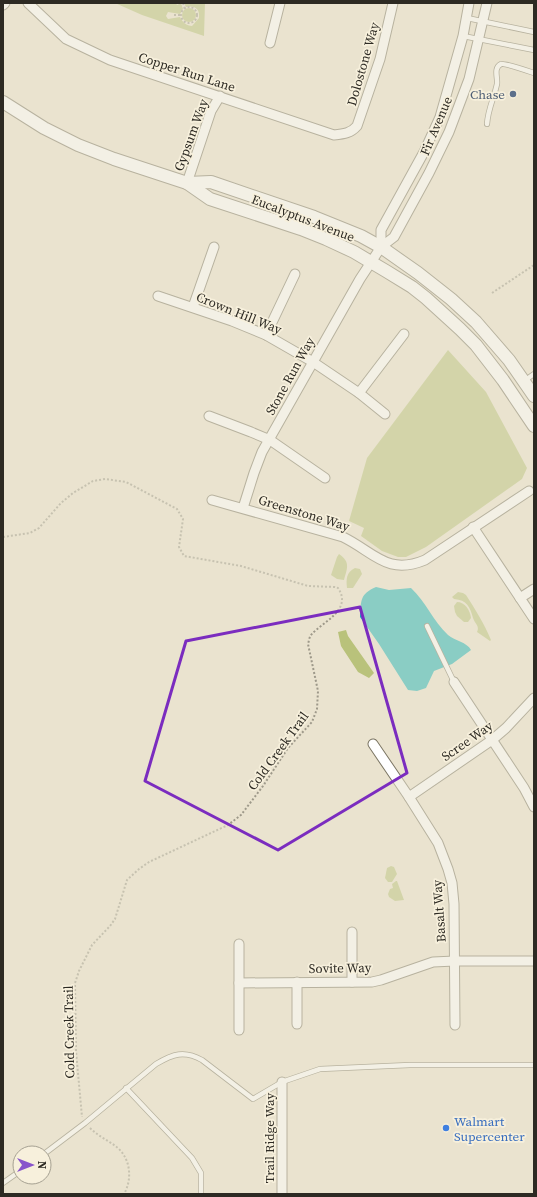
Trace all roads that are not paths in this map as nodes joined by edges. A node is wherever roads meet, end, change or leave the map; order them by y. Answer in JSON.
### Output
{"nodes":[{"id":1,"x":5,"y":3,"type":"edge"},
{"id":2,"x":28,"y":3,"type":"edge"},
{"id":3,"x":280,"y":3,"type":"edge"},
{"id":4,"x":393,"y":3,"type":"edge"},
{"id":5,"x":470,"y":3,"type":"edge"},
{"id":6,"x":487,"y":3,"type":"edge"},
{"id":7,"x":3,"y":5,"type":"edge"},
{"id":8,"x":467,"y":18,"type":"junction"},
{"id":9,"x":483,"y":21,"type":"junction"},
{"id":10,"x":534,"y":32,"type":"edge"},
{"id":11,"x":463,"y":36,"type":"junction"},
{"id":12,"x":479,"y":39,"type":"junction"},
{"id":13,"x":270,"y":43,"type":"dead end"},
{"id":14,"x":534,"y":50,"type":"edge"},
{"id":15,"x":534,"y":73,"type":"edge"},
{"id":16,"x":220,"y":96,"type":"junction"},
{"id":17,"x":3,"y":102,"type":"edge"},
{"id":18,"x":487,"y":124,"type":"dead end"},
{"id":19,"x":353,"y":131,"type":"joint"},
{"id":20,"x":188,"y":183,"type":"junction"},
{"id":21,"x":214,"y":247,"type":"dead end"},
{"id":22,"x":380,"y":247,"type":"junction"},
{"id":23,"x":371,"y":262,"type":"junction"},
{"id":24,"x":295,"y":274,"type":"dead end"},
{"id":25,"x":158,"y":296,"type":"dead end"},
{"id":26,"x":193,"y":307,"type":"junction"},
{"id":27,"x":460,"y":328,"type":"junction"},
{"id":28,"x":404,"y":334,"type":"dead end"},
{"id":29,"x":266,"y":335,"type":"junction"},
{"id":30,"x":313,"y":362,"type":"junction"},
{"id":31,"x":529,"y":377,"type":"edge"},
{"id":32,"x":359,"y":393,"type":"junction"},
{"id":33,"x":534,"y":396,"type":"edge"},
{"id":34,"x":385,"y":414,"type":"dead end"},
{"id":35,"x":209,"y":416,"type":"dead end"},
{"id":36,"x":534,"y":426,"type":"edge"},
{"id":37,"x":270,"y":440,"type":"junction"},
{"id":38,"x":325,"y":478,"type":"dead end"},
{"id":39,"x":529,"y":491,"type":"dead end"},
{"id":40,"x":212,"y":500,"type":"dead end"},
{"id":41,"x":243,"y":508,"type":"junction"},
{"id":42,"x":473,"y":527,"type":"junction"},
{"id":43,"x":534,"y":589,"type":"edge"},
{"id":44,"x":520,"y":598,"type":"junction"},
{"id":45,"x":534,"y":619,"type":"edge"},
{"id":46,"x":427,"y":626,"type":"dead end"},
{"id":47,"x":454,"y":682,"type":"joint"},
{"id":48,"x":534,"y":698,"type":"edge"},
{"id":49,"x":492,"y":740,"type":"junction"},
{"id":50,"x":373,"y":744,"type":"dead end"},
{"id":51,"x":409,"y":797,"type":"junction"},
{"id":52,"x":534,"y":807,"type":"edge"},
{"id":53,"x":352,"y":932,"type":"dead end"},
{"id":54,"x":239,"y":944,"type":"dead end"},
{"id":55,"x":455,"y":961,"type":"junction"},
{"id":56,"x":534,"y":961,"type":"edge"},
{"id":57,"x":297,"y":982,"type":"junction"},
{"id":58,"x":352,"y":982,"type":"junction"},
{"id":59,"x":239,"y":983,"type":"junction"},
{"id":60,"x":296,"y":1024,"type":"dead end"},
{"id":61,"x":454,"y":1025,"type":"dead end"},
{"id":62,"x":239,"y":1030,"type":"dead end"},
{"id":63,"x":534,"y":1064,"type":"edge"},
{"id":64,"x":282,"y":1082,"type":"junction"},
{"id":65,"x":126,"y":1088,"type":"junction"},
{"id":66,"x":52,"y":1148,"type":"edge"},
{"id":67,"x":12,"y":1177,"type":"edge"},
{"id":68,"x":3,"y":1183,"type":"edge"},
{"id":69,"x":201,"y":1194,"type":"edge"},
{"id":70,"x":282,"y":1194,"type":"edge"}],
"edges":[{"from":1,"to":7,"type":"street"},
{"from":2,"to":16,"type":"street","name":"Copper Run Lane"},
{"from":3,"to":13,"type":"street"},
{"from":4,"to":19,"type":"street","name":"Dolostone Way"},
{"from":5,"to":8,"type":"street","name":"Fir Avenue"},
{"from":6,"to":9,"type":"street","name":"Fir Avenue"},
{"from":8,"to":9,"type":"lane"},
{"from":8,"to":11,"type":"street","name":"Fir Avenue"},
{"from":9,"to":10,"type":"lane"},
{"from":9,"to":12,"type":"street","name":"Fir Avenue"},
{"from":11,"to":12,"type":"lane"},
{"from":11,"to":22,"type":"street","name":"Fir Avenue"},
{"from":12,"to":14,"type":"lane"},
{"from":12,"to":22,"type":"street","name":"Fir Avenue"},
{"from":15,"to":18,"type":"lane"},
{"from":16,"to":19,"type":"street","name":"Copper Run Lane"},
{"from":16,"to":20,"type":"street","name":"Gypsum Way"},
{"from":17,"to":20,"type":"main road","name":"Eucalyptus Avenue"},
{"from":20,"to":22,"type":"main road","name":"Eucalyptus Avenue"},
{"from":20,"to":23,"type":"main road","name":"Eucalyptus Avenue"},
{"from":21,"to":26,"type":"street"},
{"from":22,"to":23,"type":"street","name":"Fir Avenue"},
{"from":22,"to":31,"type":"main road","name":"Eucalyptus Avenue"},
{"from":23,"to":27,"type":"main road","name":"Eucalyptus Avenue"},
{"from":23,"to":30,"type":"street","name":"Stone Run Way"},
{"from":24,"to":29,"type":"street"},
{"from":25,"to":26,"type":"street","name":"Crown Hill Way"},
{"from":26,"to":29,"type":"street","name":"Crown Hill Way"},
{"from":27,"to":31,"type":"main road"},
{"from":27,"to":36,"type":"main road","name":"Eucalyptus Avenue"},
{"from":28,"to":32,"type":"street"},
{"from":29,"to":30,"type":"street","name":"Crown Hill Way"},
{"from":30,"to":32,"type":"street","name":"Crown Hill Way"},
{"from":30,"to":37,"type":"street","name":"Stone Run Way"},
{"from":31,"to":33,"type":"main road","name":"Eucalyptus Avenue"},
{"from":32,"to":34,"type":"street","name":"Crown Hill Way"},
{"from":35,"to":37,"type":"street"},
{"from":37,"to":38,"type":"street"},
{"from":37,"to":41,"type":"street","name":"Stone Run Way"},
{"from":39,"to":42,"type":"street","name":"Greenstone Way"},
{"from":40,"to":41,"type":"street","name":"Greenstone Way"},
{"from":41,"to":42,"type":"street","name":"Greenstone Way"},
{"from":42,"to":44,"type":"street"},
{"from":43,"to":44,"type":"street"},
{"from":44,"to":45,"type":"street"},
{"from":46,"to":47,"type":"lane"},
{"from":47,"to":49,"type":"street"},
{"from":48,"to":49,"type":"street","name":"Scree Way"},
{"from":49,"to":51,"type":"street","name":"Scree Way"},
{"from":49,"to":52,"type":"street"},
{"from":50,"to":51,"type":"street","name":"Basalt Way"},
{"from":51,"to":55,"type":"street","name":"Basalt Way"},
{"from":53,"to":58,"type":"street"},
{"from":54,"to":59,"type":"street"},
{"from":55,"to":56,"type":"street","name":"Sovite Way"},
{"from":55,"to":58,"type":"street","name":"Sovite Way"},
{"from":55,"to":61,"type":"street","name":"Basalt Way"},
{"from":57,"to":58,"type":"street","name":"Sovite Way"},
{"from":57,"to":59,"type":"street","name":"Sovite Way"},
{"from":57,"to":60,"type":"street"},
{"from":59,"to":62,"type":"street"},
{"from":63,"to":64,"type":"lane"},
{"from":64,"to":65,"type":"lane"},
{"from":64,"to":70,"type":"street","name":"Trail Ridge Way"},
{"from":65,"to":66,"type":"lane"},
{"from":65,"to":69,"type":"lane"},
{"from":67,"to":68,"type":"lane"}]}
